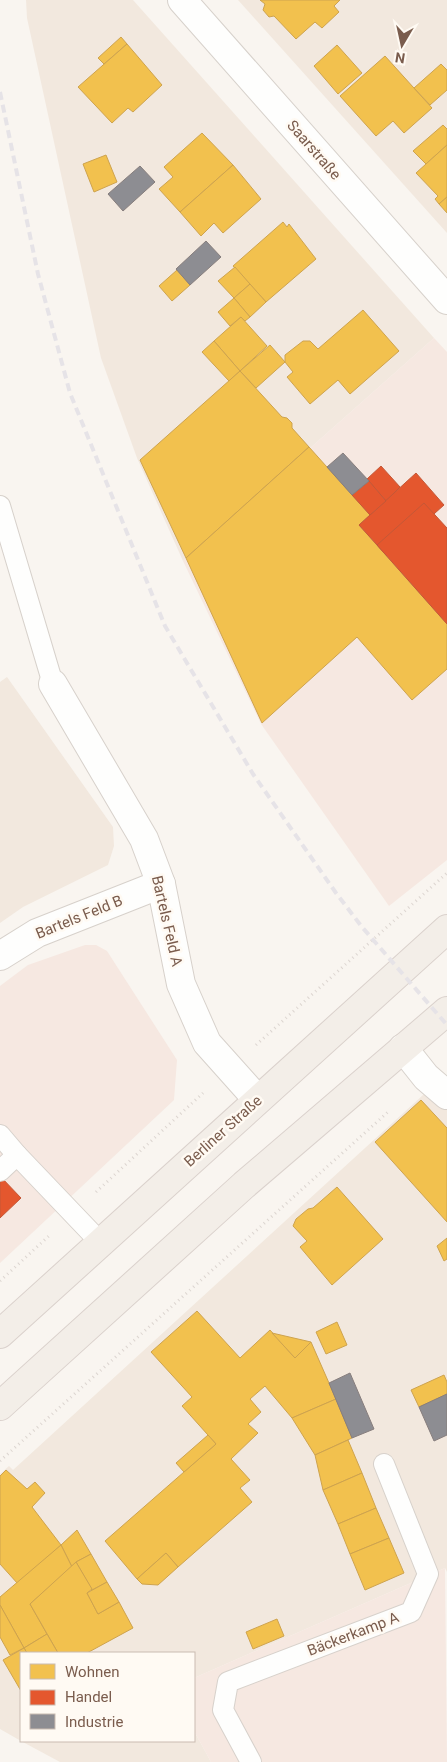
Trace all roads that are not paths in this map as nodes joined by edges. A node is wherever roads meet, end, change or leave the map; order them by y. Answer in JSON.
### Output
{"nodes":[{"id":1,"x":182,"y":0,"type":"edge"},
{"id":2,"x":447,"y":300,"type":"edge"},
{"id":3,"x":0,"y":506,"type":"edge"},
{"id":4,"x":53,"y":684,"type":"joint"},
{"id":5,"x":161,"y":884,"type":"junction"},
{"id":6,"x":447,"y":928,"type":"edge"},
{"id":7,"x":0,"y":956,"type":"edge"},
{"id":8,"x":447,"y":1011,"type":"edge"},
{"id":9,"x":402,"y":1048,"type":"junction"},
{"id":10,"x":447,"y":1095,"type":"edge"},
{"id":11,"x":257,"y":1099,"type":"junction"},
{"id":12,"x":0,"y":1135,"type":"edge"},
{"id":13,"x":17,"y":1155,"type":"junction"},
{"id":14,"x":0,"y":1170,"type":"edge"},
{"id":15,"x":101,"y":1243,"type":"junction"},
{"id":16,"x":0,"y":1334,"type":"edge"},
{"id":17,"x":0,"y":1406,"type":"edge"},
{"id":18,"x":384,"y":1464,"type":"dead end"},
{"id":19,"x":251,"y":1762,"type":"edge"}],
"edges":[{"from":1,"to":2,"type":"street","name":"Saarstraße"},
{"from":3,"to":4,"type":"lane"},
{"from":4,"to":5,"type":"street","name":"Bartels Feld A"},
{"from":5,"to":7,"type":"street","name":"Bartels Feld B"},
{"from":5,"to":11,"type":"street","name":"Bartels Feld A"},
{"from":6,"to":11,"type":"main road","name":"Berliner Straße"},
{"from":8,"to":9,"type":"main road"},
{"from":9,"to":10,"type":"street"},
{"from":9,"to":17,"type":"main road"},
{"from":11,"to":15,"type":"main road","name":"Berliner Straße"},
{"from":12,"to":13,"type":"lane"},
{"from":13,"to":14,"type":"lane"},
{"from":13,"to":15,"type":"lane"},
{"from":15,"to":16,"type":"main road","name":"Berliner Straße"},
{"from":18,"to":19,"type":"lane","name":"Bäckerkamp A"}]}
